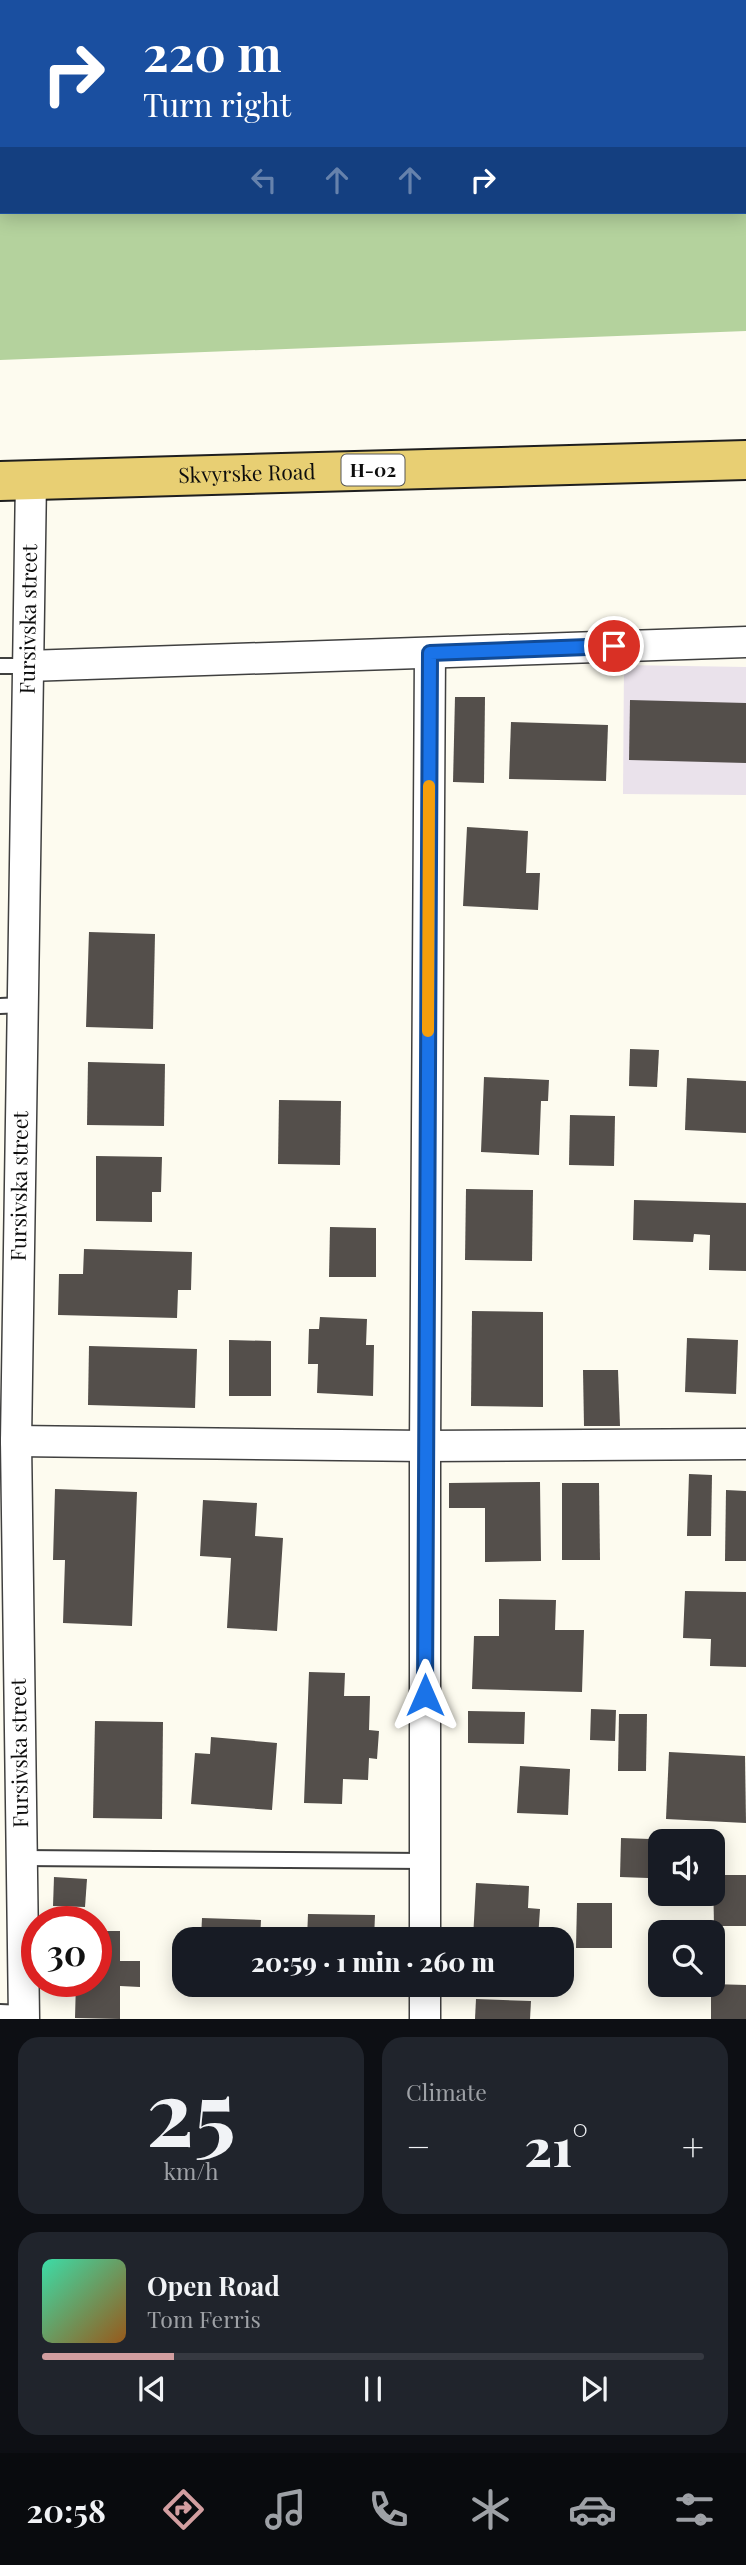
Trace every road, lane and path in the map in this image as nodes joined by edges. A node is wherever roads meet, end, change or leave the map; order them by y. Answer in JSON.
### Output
{"nodes":[{"id":1,"x":746,"y":460,"type":"edge"},
{"id":2,"x":16,"y":480,"type":"edge"},
{"id":3,"x":746,"y":642,"type":"edge"},
{"id":4,"x":430,"y":653,"type":"junction"},
{"id":5,"x":14,"y":666,"type":"edge"},
{"id":6,"x":11,"y":1006,"type":"edge"},
{"id":7,"x":16,"y":1441,"type":"junction"},
{"id":8,"x":746,"y":1444,"type":"edge"},
{"id":9,"x":425,"y":1446,"type":"junction"},
{"id":10,"x":8,"y":1504,"type":"edge"},
{"id":11,"x":21,"y":1858,"type":"junction"},
{"id":12,"x":425,"y":1861,"type":"junction"},
{"id":13,"x":425,"y":1927,"type":"edge"},
{"id":14,"x":425,"y":1997,"type":"edge"},
{"id":15,"x":16,"y":2015,"type":"edge"},
{"id":16,"x":425,"y":2019,"type":"edge"}],
"edges":[{"from":1,"to":2,"type":"main road","name":"Skvyrske Road","number":"Н-02"},
{"from":2,"to":5,"type":"street","name":"Fursivska street"},
{"from":3,"to":4,"type":"street"},
{"from":4,"to":5,"type":"street"},
{"from":4,"to":9,"type":"street"},
{"from":5,"to":6,"type":"street","name":"Fursivska street"},
{"from":6,"to":7,"type":"street","name":"Fursivska street"},
{"from":7,"to":9,"type":"street"},
{"from":7,"to":10,"type":"street","name":"Fursivska street"},
{"from":8,"to":9,"type":"street"},
{"from":9,"to":12,"type":"street"},
{"from":10,"to":11,"type":"street","name":"Fursivska street"},
{"from":11,"to":12,"type":"lane"},
{"from":11,"to":15,"type":"street","name":"Fursivska street"},
{"from":12,"to":13,"type":"street"},
{"from":14,"to":16,"type":"street"}]}
